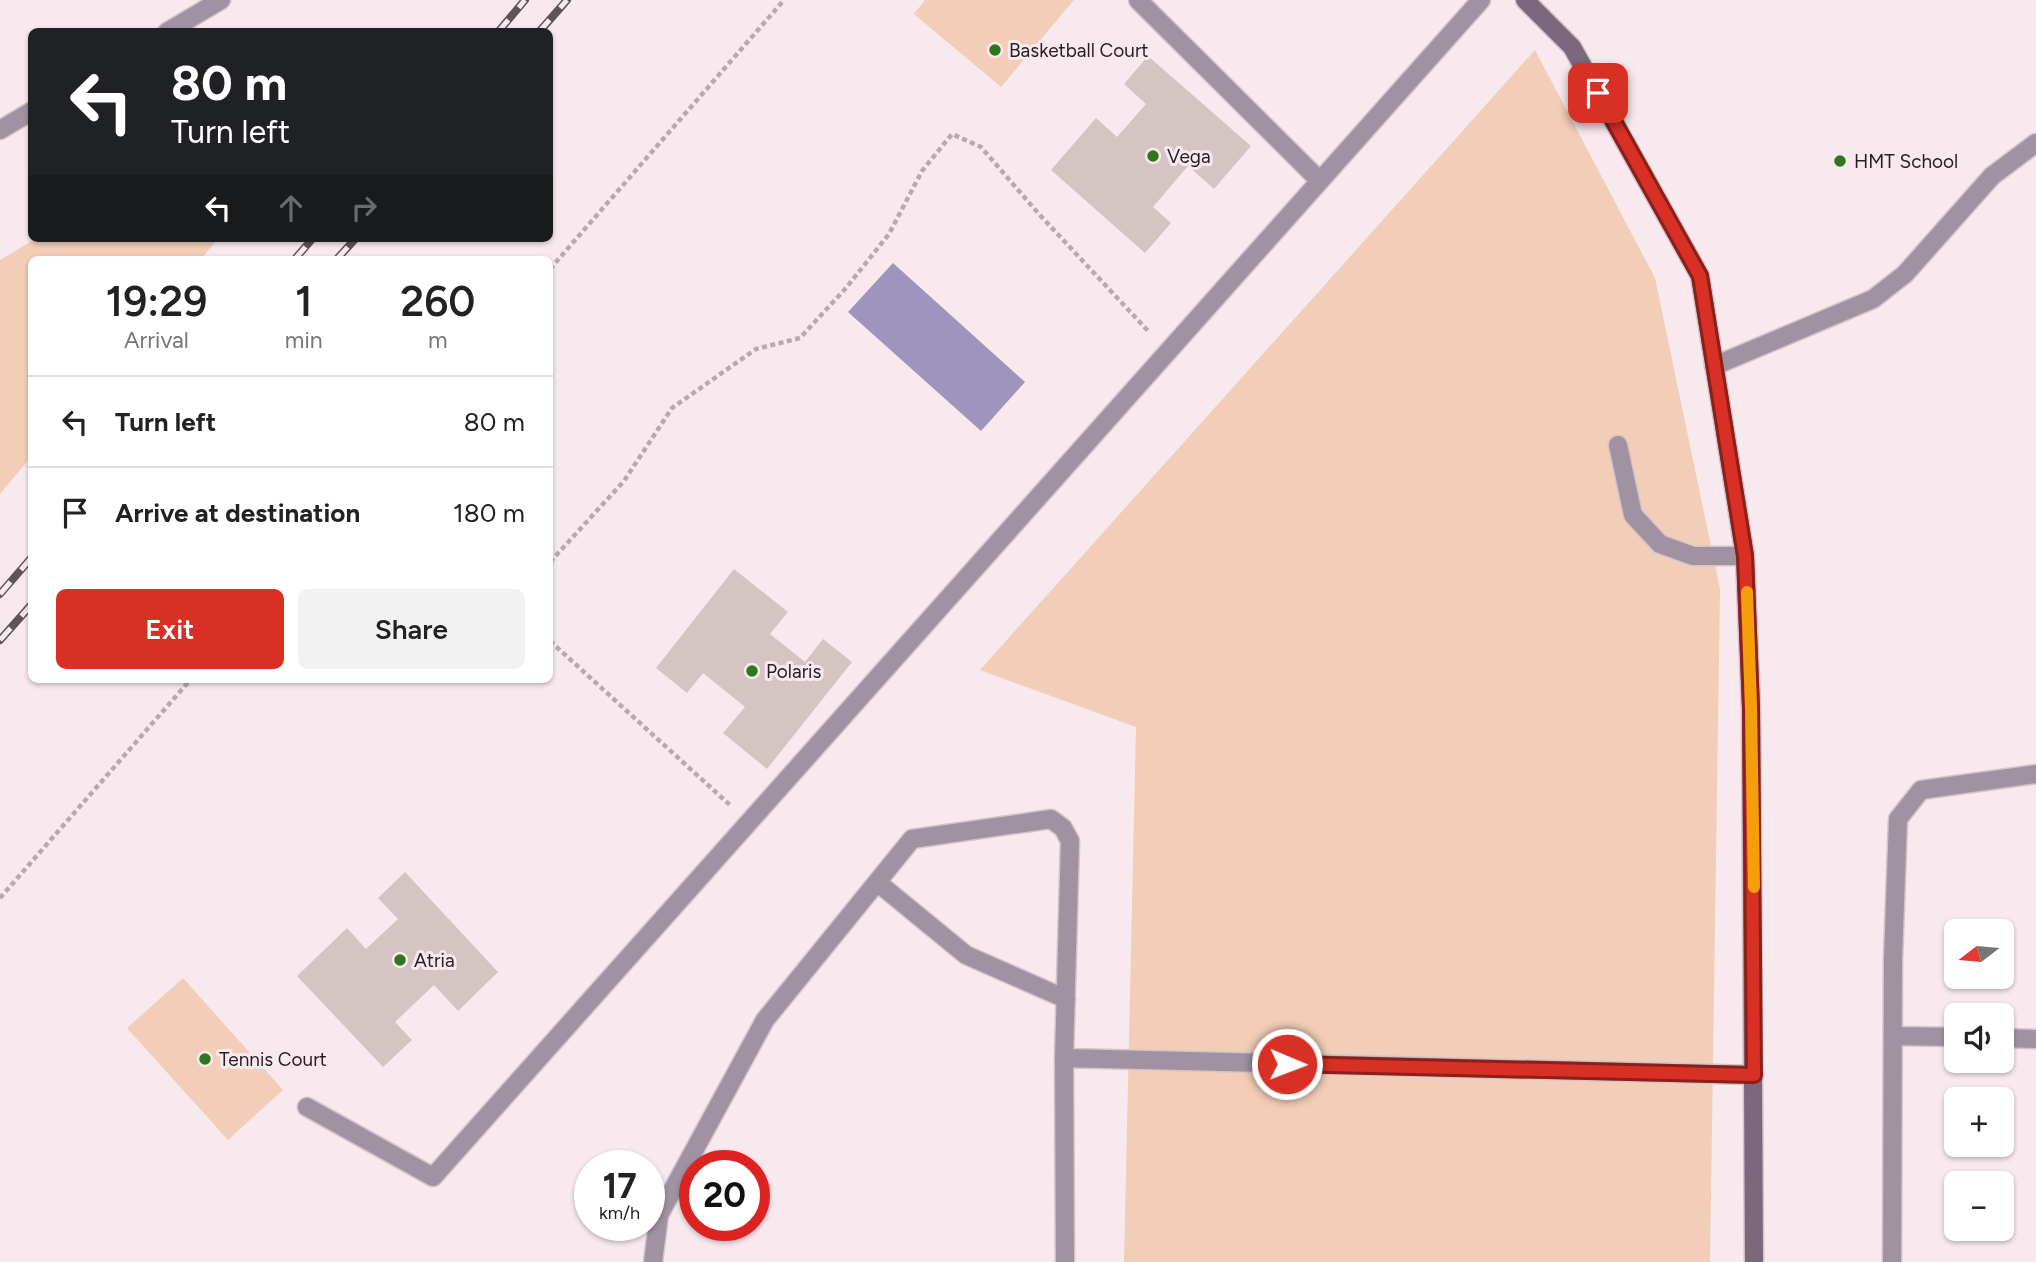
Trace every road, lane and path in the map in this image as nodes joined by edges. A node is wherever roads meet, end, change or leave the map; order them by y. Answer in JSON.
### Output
{"nodes":[{"id":1,"x":221,"y":0,"type":"edge"},
{"id":2,"x":784,"y":0,"type":"edge"},
{"id":3,"x":1138,"y":0,"type":"edge"},
{"id":4,"x":1481,"y":0,"type":"edge"},
{"id":5,"x":1525,"y":0,"type":"edge"},
{"id":6,"x":174,"y":28,"type":"edge"},
{"id":7,"x":28,"y":113,"type":"edge"},
{"id":8,"x":0,"y":130,"type":"edge"},
{"id":9,"x":2036,"y":143,"type":"edge"},
{"id":10,"x":1320,"y":181,"type":"junction"},
{"id":11,"x":553,"y":266,"type":"edge"},
{"id":12,"x":1168,"y":352,"type":"junction"},
{"id":13,"x":1714,"y":366,"type":"junction"},
{"id":14,"x":1618,"y":445,"type":"dead end"},
{"id":15,"x":1745,"y":556,"type":"junction"},
{"id":16,"x":553,"y":559,"type":"edge"},
{"id":17,"x":553,"y":644,"type":"edge"},
{"id":18,"x":188,"y":683,"type":"edge"},
{"id":19,"x":2036,"y":774,"type":"edge"},
{"id":20,"x":749,"y":823,"type":"junction"},
{"id":21,"x":877,"y":882,"type":"junction"},
{"id":22,"x":0,"y":898,"type":"edge"},
{"id":23,"x":1066,"y":999,"type":"junction"},
{"id":24,"x":1893,"y":1036,"type":"junction"},
{"id":25,"x":1944,"y":1037,"type":"edge"},
{"id":26,"x":2014,"y":1038,"type":"edge"},
{"id":27,"x":2036,"y":1039,"type":"edge"},
{"id":28,"x":1064,"y":1058,"type":"junction"},
{"id":29,"x":1754,"y":1075,"type":"junction"},
{"id":30,"x":307,"y":1107,"type":"dead end"},
{"id":31,"x":653,"y":1262,"type":"edge"},
{"id":32,"x":1065,"y":1262,"type":"edge"},
{"id":33,"x":1755,"y":1262,"type":"edge"},
{"id":34,"x":1892,"y":1262,"type":"edge"}],
"edges":[{"from":1,"to":6,"type":"street"},
{"from":2,"to":11,"type":"path"},
{"from":3,"to":10,"type":"street"},
{"from":4,"to":10,"type":"street"},
{"from":5,"to":13,"type":"street"},
{"from":7,"to":8,"type":"street"},
{"from":9,"to":13,"type":"street"},
{"from":10,"to":12,"type":"street"},
{"from":12,"to":16,"type":"path"},
{"from":12,"to":20,"type":"street"},
{"from":13,"to":15,"type":"street"},
{"from":14,"to":15,"type":"street"},
{"from":15,"to":29,"type":"street"},
{"from":17,"to":20,"type":"path"},
{"from":18,"to":22,"type":"path"},
{"from":19,"to":24,"type":"street"},
{"from":20,"to":30,"type":"street"},
{"from":21,"to":23,"type":"street"},
{"from":21,"to":23,"type":"street"},
{"from":21,"to":31,"type":"street"},
{"from":23,"to":28,"type":"street"},
{"from":24,"to":25,"type":"street"},
{"from":24,"to":34,"type":"street"},
{"from":26,"to":27,"type":"street"},
{"from":28,"to":29,"type":"street"},
{"from":28,"to":32,"type":"street"},
{"from":29,"to":33,"type":"street"}]}
